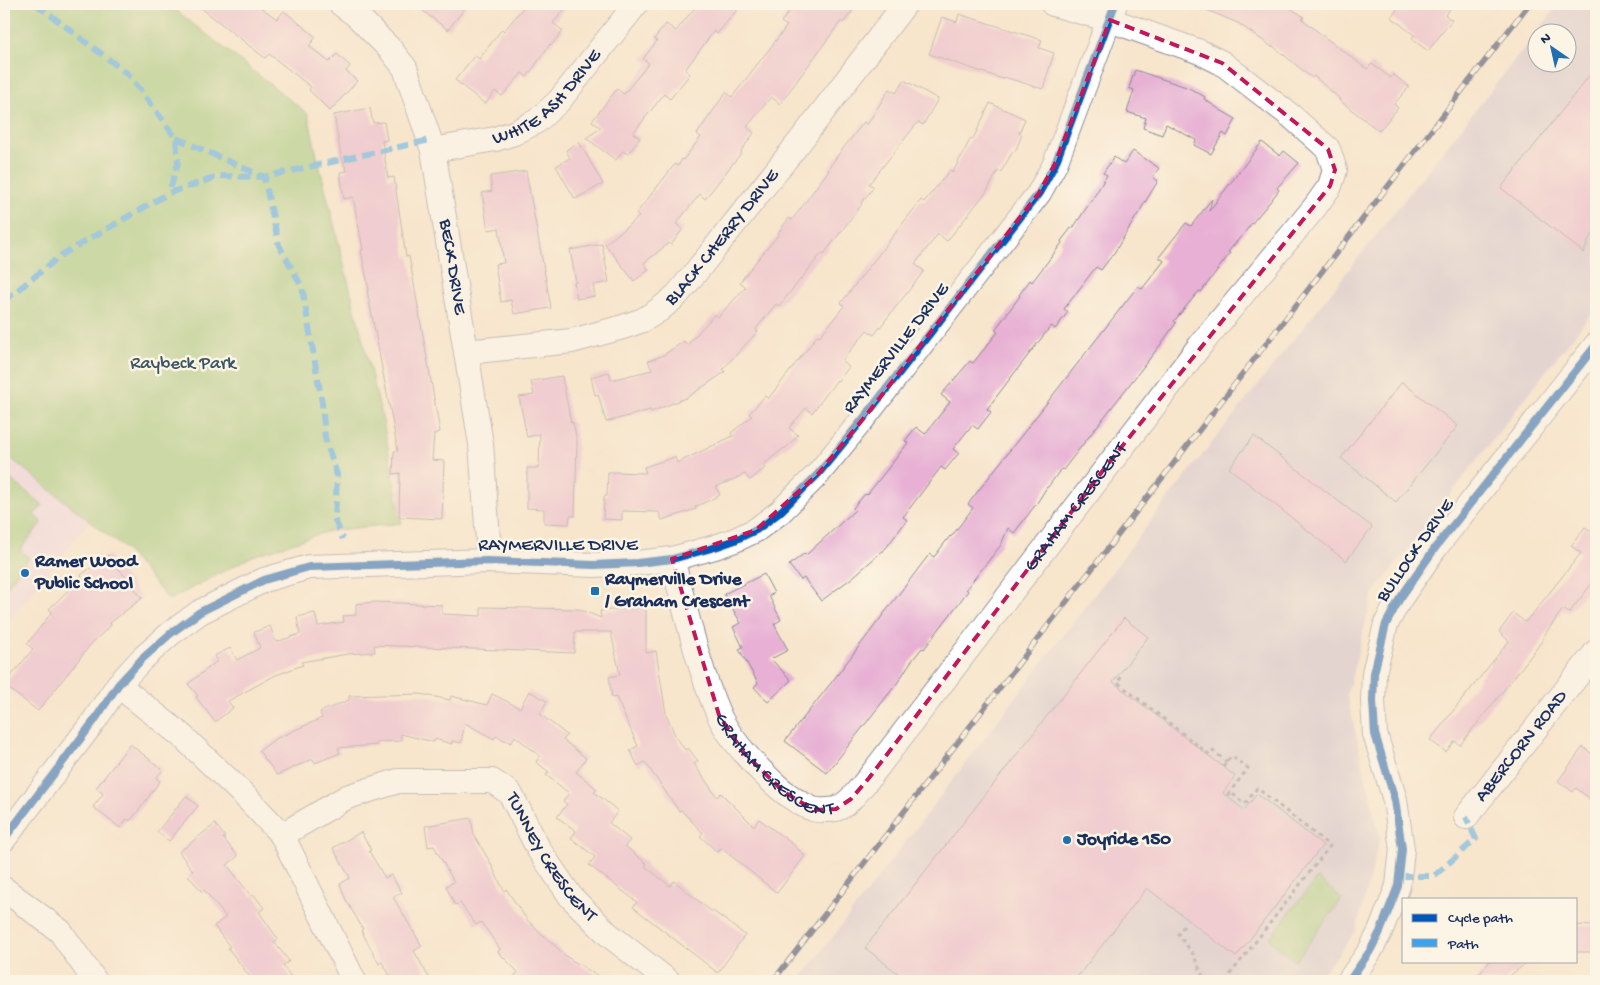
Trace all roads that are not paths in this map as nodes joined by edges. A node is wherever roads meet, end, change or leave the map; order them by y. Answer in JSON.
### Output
{"nodes":[{"id":1,"x":636,"y":4,"type":"edge"},
{"id":2,"x":905,"y":4,"type":"edge"},
{"id":3,"x":1052,"y":4,"type":"edge"},
{"id":4,"x":354,"y":8,"type":"edge"},
{"id":5,"x":1112,"y":12,"type":"edge"},
{"id":6,"x":433,"y":150,"type":"junction"},
{"id":7,"x":1596,"y":345,"type":"edge"},
{"id":8,"x":466,"y":352,"type":"junction"},
{"id":9,"x":672,"y":559,"type":"junction"},
{"id":10,"x":487,"y":561,"type":"junction"},
{"id":11,"x":1592,"y":668,"type":"edge"},
{"id":12,"x":118,"y":685,"type":"junction"},
{"id":13,"x":1466,"y":817,"type":"dead end"},
{"id":14,"x":282,"y":835,"type":"junction"},
{"id":15,"x":4,"y":839,"type":"edge"},
{"id":16,"x":4,"y":889,"type":"edge"},
{"id":17,"x":96,"y":981,"type":"edge"},
{"id":18,"x":354,"y":981,"type":"edge"},
{"id":19,"x":668,"y":981,"type":"edge"},
{"id":20,"x":1349,"y":981,"type":"edge"}],
"edges":[{"from":1,"to":6,"type":"street","name":"WHITE ASH DRIVE"},
{"from":2,"to":8,"type":"street","name":"BLACK CHERRY DRIVE"},
{"from":3,"to":5,"type":"street"},
{"from":4,"to":6,"type":"street","name":"BECK DRIVE"},
{"from":5,"to":9,"type":"street","name":"RAYMERVILLE DRIVE"},
{"from":5,"to":9,"type":"street","name":"GRAHAM CRESCENT"},
{"from":6,"to":8,"type":"street","name":"BECK DRIVE"},
{"from":7,"to":20,"type":"street","name":"BULLOCK DRIVE"},
{"from":8,"to":10,"type":"street","name":"BECK DRIVE"},
{"from":9,"to":10,"type":"street","name":"RAYMERVILLE DRIVE"},
{"from":10,"to":12,"type":"street","name":"RAYMERVILLE DRIVE"},
{"from":11,"to":13,"type":"street","name":"ABERCORN ROAD"},
{"from":12,"to":14,"type":"street"},
{"from":12,"to":15,"type":"street","name":"RAYMERVILLE DRIVE"},
{"from":14,"to":18,"type":"street"},
{"from":14,"to":19,"type":"street","name":"TUNNEY CRESCENT"},
{"from":16,"to":17,"type":"street"}]}
